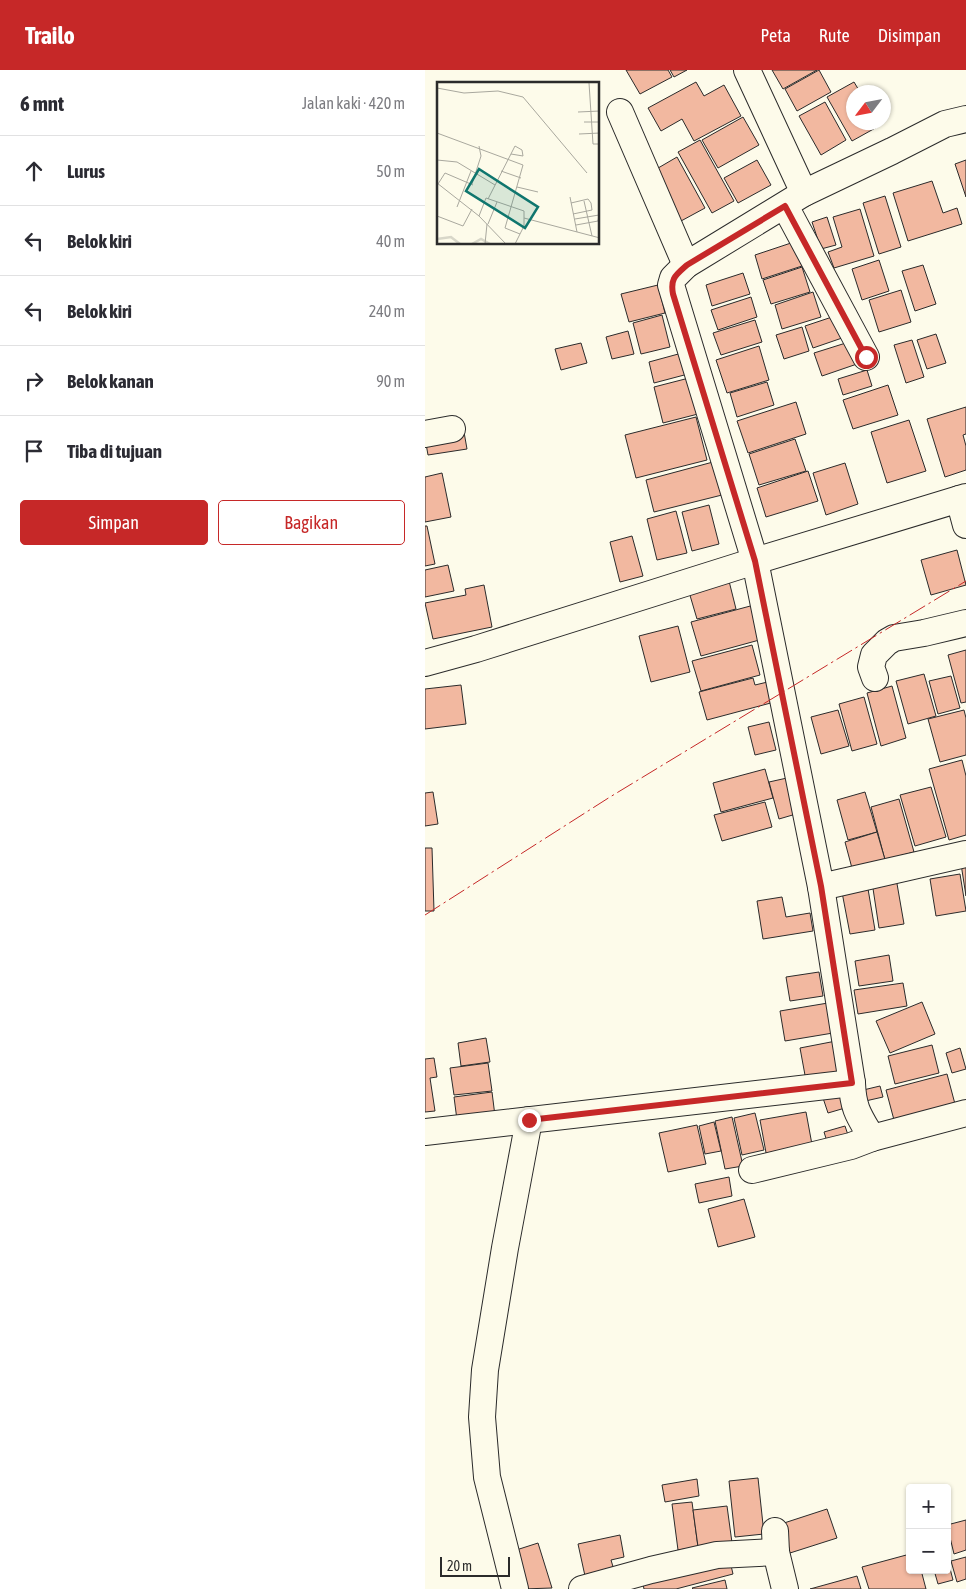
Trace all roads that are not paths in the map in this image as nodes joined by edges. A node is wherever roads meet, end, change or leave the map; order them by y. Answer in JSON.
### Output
{"nodes":[{"id":1,"x":747,"y":70,"type":"edge"},
{"id":2,"x":620,"y":112,"type":"dead end"},
{"id":3,"x":966,"y":119,"type":"edge"},
{"id":4,"x":795,"y":199,"type":"junction"},
{"id":5,"x":687,"y":265,"type":"junction"},
{"id":6,"x":866,"y":357,"type":"dead end"},
{"id":7,"x":452,"y":429,"type":"dead end"},
{"id":8,"x":425,"y":434,"type":"edge"},
{"id":9,"x":962,"y":498,"type":"edge"},
{"id":10,"x":966,"y":525,"type":"edge"},
{"id":11,"x":755,"y":561,"type":"junction"},
{"id":12,"x":966,"y":623,"type":"edge"},
{"id":13,"x":425,"y":663,"type":"edge"},
{"id":14,"x":875,"y":678,"type":"dead end"},
{"id":15,"x":966,"y":854,"type":"edge"},
{"id":16,"x":821,"y":886,"type":"junction"},
{"id":17,"x":852,"y":1083,"type":"junction"},
{"id":18,"x":966,"y":1113,"type":"edge"},
{"id":19,"x":529,"y":1120,"type":"junction"},
{"id":20,"x":425,"y":1132,"type":"edge"},
{"id":21,"x":872,"y":1138,"type":"junction"},
{"id":22,"x":752,"y":1170,"type":"dead end"},
{"id":23,"x":515,"y":1589,"type":"edge"},
{"id":24,"x":582,"y":1589,"type":"edge"},
{"id":25,"x":785,"y":1589,"type":"edge"}],
"edges":[{"from":1,"to":4,"type":"street"},
{"from":2,"to":5,"type":"street"},
{"from":3,"to":4,"type":"street"},
{"from":4,"to":5,"type":"street"},
{"from":4,"to":6,"type":"street"},
{"from":5,"to":11,"type":"street"},
{"from":7,"to":8,"type":"street"},
{"from":9,"to":10,"type":"street"},
{"from":9,"to":11,"type":"street"},
{"from":11,"to":13,"type":"street"},
{"from":11,"to":16,"type":"street"},
{"from":12,"to":14,"type":"street"},
{"from":15,"to":16,"type":"street"},
{"from":16,"to":17,"type":"street"},
{"from":17,"to":19,"type":"street"},
{"from":17,"to":21,"type":"street"},
{"from":18,"to":21,"type":"street"},
{"from":19,"to":20,"type":"street"},
{"from":19,"to":23,"type":"street"},
{"from":21,"to":22,"type":"street"},
{"from":24,"to":25,"type":"street"}]}
